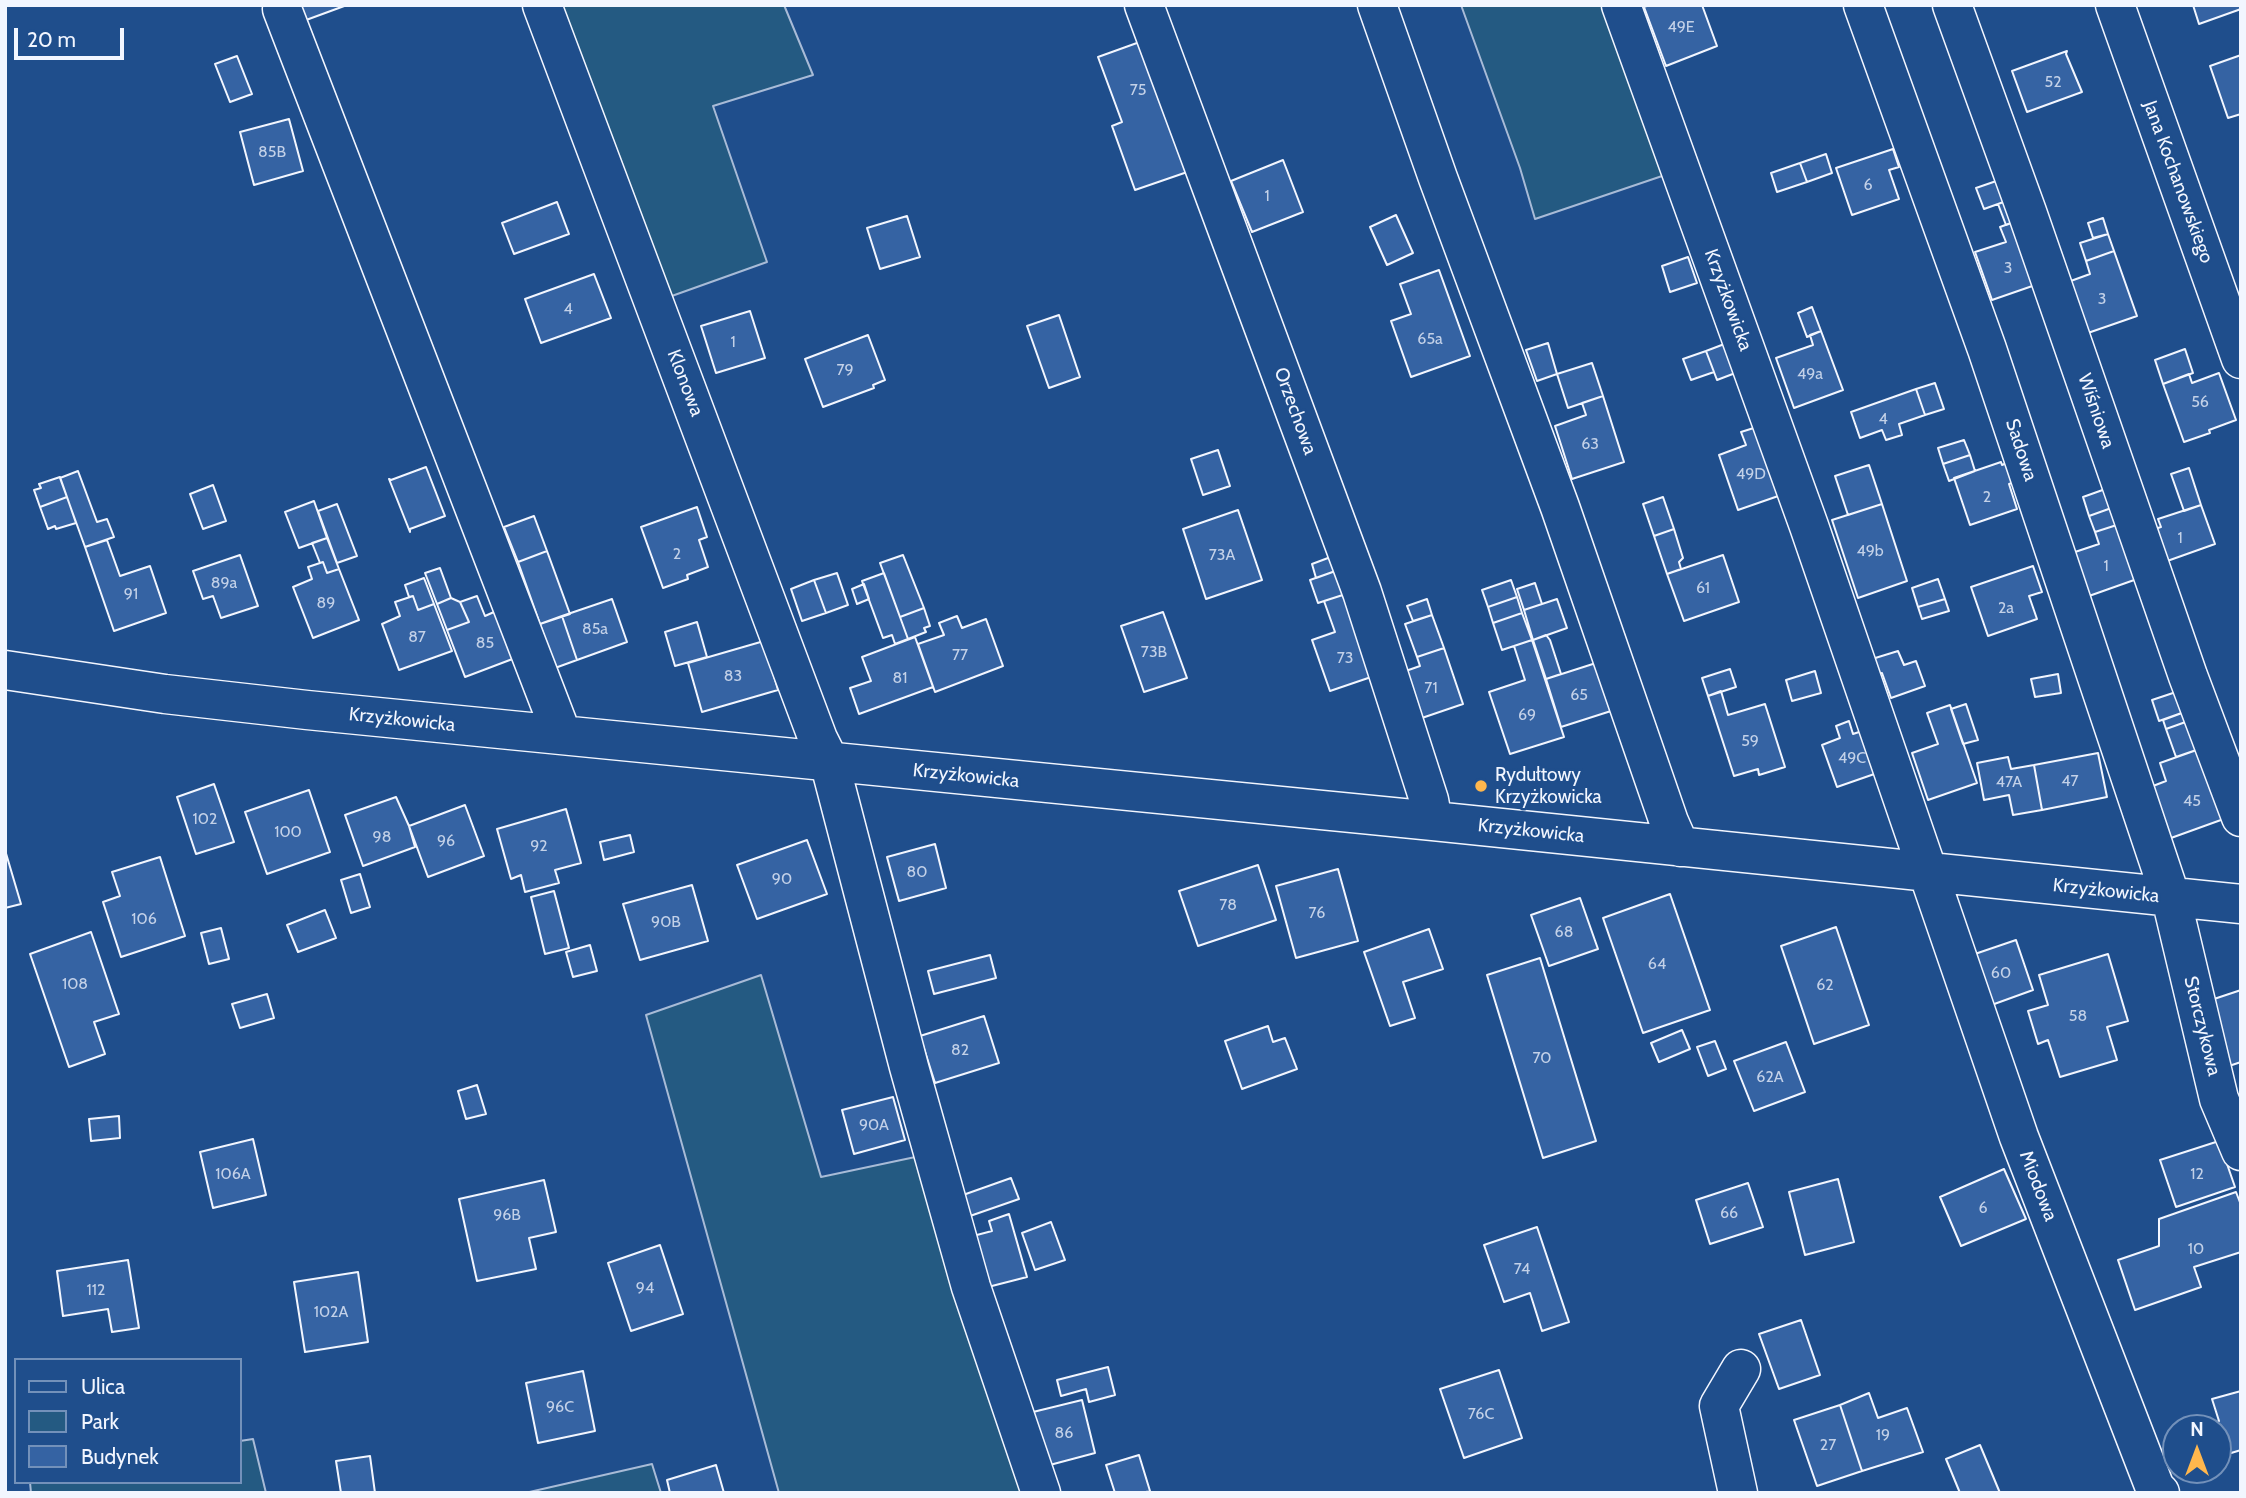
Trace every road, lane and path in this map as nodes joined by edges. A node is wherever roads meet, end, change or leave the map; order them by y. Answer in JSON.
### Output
{"nodes":[{"id":1,"x":542,"y":5,"type":"edge"},
{"id":2,"x":1144,"y":5,"type":"edge"},
{"id":3,"x":1377,"y":5,"type":"edge"},
{"id":4,"x":1621,"y":5,"type":"edge"},
{"id":5,"x":1863,"y":5,"type":"edge"},
{"id":6,"x":1952,"y":5,"type":"edge"},
{"id":7,"x":2115,"y":5,"type":"edge"},
{"id":8,"x":282,"y":9,"type":"dead end"},
{"id":9,"x":2241,"y":359,"type":"edge"},
{"id":10,"x":5,"y":670,"type":"edge"},
{"id":11,"x":562,"y":735,"type":"junction"},
{"id":12,"x":829,"y":761,"type":"junction"},
{"id":13,"x":2241,"y":817,"type":"edge"},
{"id":14,"x":1433,"y":821,"type":"junction"},
{"id":15,"x":1680,"y":847,"type":"junction"},
{"id":16,"x":1929,"y":873,"type":"junction"},
{"id":17,"x":2171,"y":898,"type":"junction"},
{"id":18,"x":2241,"y":904,"type":"edge"},
{"id":19,"x":2241,"y":1151,"type":"edge"},
{"id":20,"x":1741,"y":1369,"type":"dead end"},
{"id":21,"x":1041,"y":1493,"type":"edge"},
{"id":22,"x":1738,"y":1493,"type":"edge"},
{"id":23,"x":2160,"y":1493,"type":"edge"}],
"edges":[{"from":1,"to":12,"type":"street","name":"Klonowa"},
{"from":2,"to":14,"type":"street","name":"Orzechowa"},
{"from":3,"to":15,"type":"street"},
{"from":4,"to":16,"type":"street","name":"Krzyżkowicka"},
{"from":5,"to":17,"type":"street","name":"Sadowa"},
{"from":6,"to":13,"type":"street","name":"Wiśniowa"},
{"from":7,"to":9,"type":"street","name":"Jana Kochanowskiego"},
{"from":8,"to":11,"type":"street"},
{"from":10,"to":11,"type":"street","name":"Krzyżkowicka"},
{"from":11,"to":12,"type":"street","name":"Krzyżkowicka"},
{"from":12,"to":14,"type":"street","name":"Krzyżkowicka"},
{"from":12,"to":21,"type":"street","name":"Klonowa"},
{"from":14,"to":15,"type":"street","name":"Krzyżkowicka"},
{"from":15,"to":16,"type":"street","name":"Krzyżkowicka"},
{"from":16,"to":17,"type":"street","name":"Krzyżkowicka"},
{"from":16,"to":23,"type":"street","name":"Miodowa"},
{"from":17,"to":18,"type":"street","name":"Krzyżkowicka"},
{"from":17,"to":19,"type":"street","name":"Storczykowa"},
{"from":20,"to":22,"type":"street"}]}
